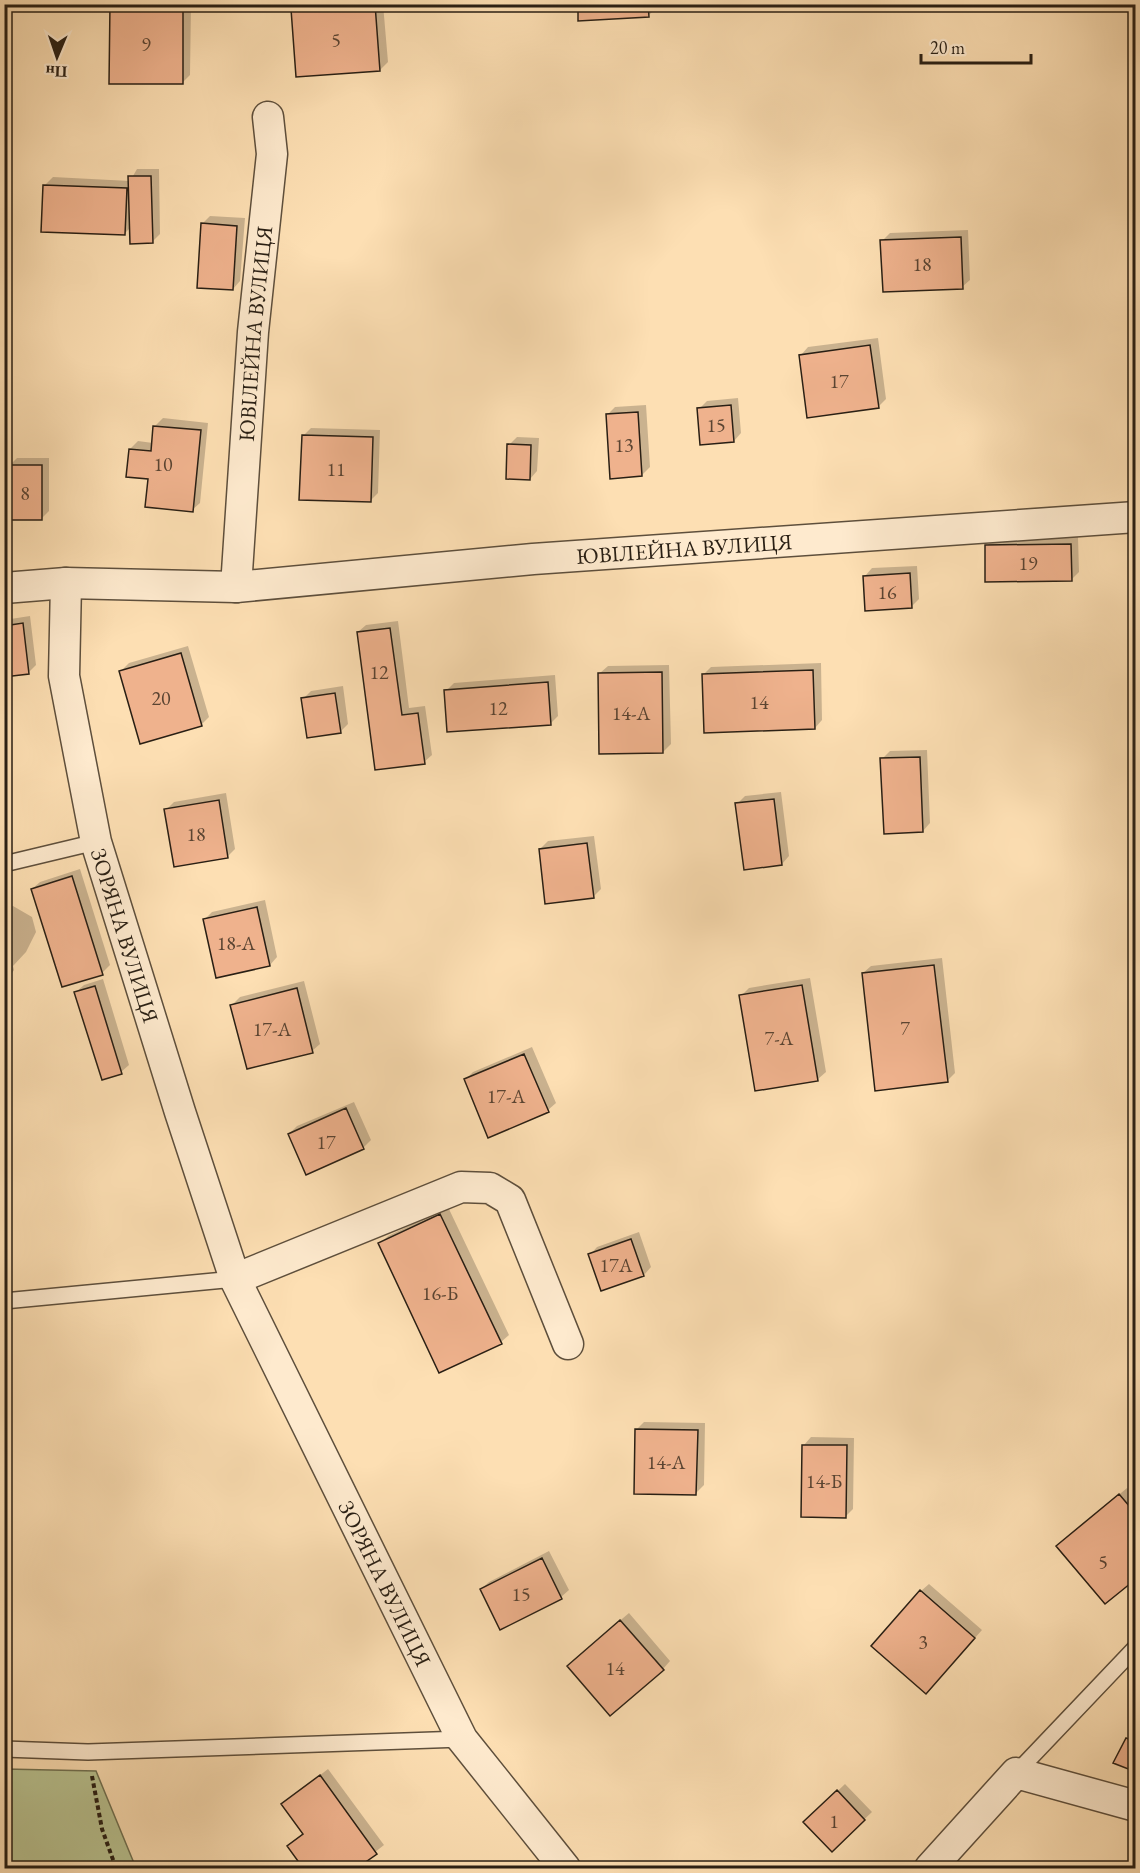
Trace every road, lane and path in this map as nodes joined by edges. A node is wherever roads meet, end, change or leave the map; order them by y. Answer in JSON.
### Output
{"nodes":[{"id":1,"x":268,"y":117,"type":"dead end"},
{"id":2,"x":1136,"y":517,"type":"edge"},
{"id":3,"x":66,"y":583,"type":"junction"},
{"id":4,"x":236,"y":587,"type":"junction"},
{"id":5,"x":4,"y":588,"type":"edge"},
{"id":6,"x":96,"y":842,"type":"junction"},
{"id":7,"x":4,"y":864,"type":"edge"},
{"id":8,"x":235,"y":1279,"type":"junction"},
{"id":9,"x":4,"y":1301,"type":"edge"},
{"id":10,"x":568,"y":1344,"type":"dead end"},
{"id":11,"x":1136,"y":1647,"type":"edge"},
{"id":12,"x":462,"y":1739,"type":"junction"},
{"id":13,"x":4,"y":1749,"type":"edge"},
{"id":14,"x":88,"y":1752,"type":"junction"},
{"id":15,"x":1016,"y":1773,"type":"junction"},
{"id":16,"x":1136,"y":1806,"type":"edge"},
{"id":17,"x":116,"y":1869,"type":"edge"},
{"id":18,"x":565,"y":1869,"type":"edge"},
{"id":19,"x":930,"y":1869,"type":"edge"}],
"edges":[{"from":1,"to":4,"type":"street","name":"ЮВІЛЕЙНА ВУЛИЦЯ"},
{"from":2,"to":4,"type":"street","name":"ЮВІЛЕЙНА ВУЛИЦЯ"},
{"from":3,"to":4,"type":"street","name":"ЮВІЛЕЙНА ВУЛИЦЯ"},
{"from":3,"to":5,"type":"street","name":"ЮВІЛЕЙНА ВУЛИЦЯ"},
{"from":3,"to":6,"type":"street","name":"ЗОРЯНА ВУЛИЦЯ"},
{"from":6,"to":7,"type":"lane"},
{"from":6,"to":8,"type":"street","name":"ЗОРЯНА ВУЛИЦЯ"},
{"from":8,"to":9,"type":"lane"},
{"from":8,"to":10,"type":"street"},
{"from":8,"to":12,"type":"street","name":"ЗОРЯНА ВУЛИЦЯ"},
{"from":11,"to":15,"type":"lane"},
{"from":12,"to":14,"type":"lane"},
{"from":12,"to":18,"type":"street","name":"ЗОРЯНА ВУЛИЦЯ"},
{"from":13,"to":14,"type":"lane"},
{"from":14,"to":17,"type":"path"},
{"from":15,"to":16,"type":"street"},
{"from":15,"to":19,"type":"street"}]}
